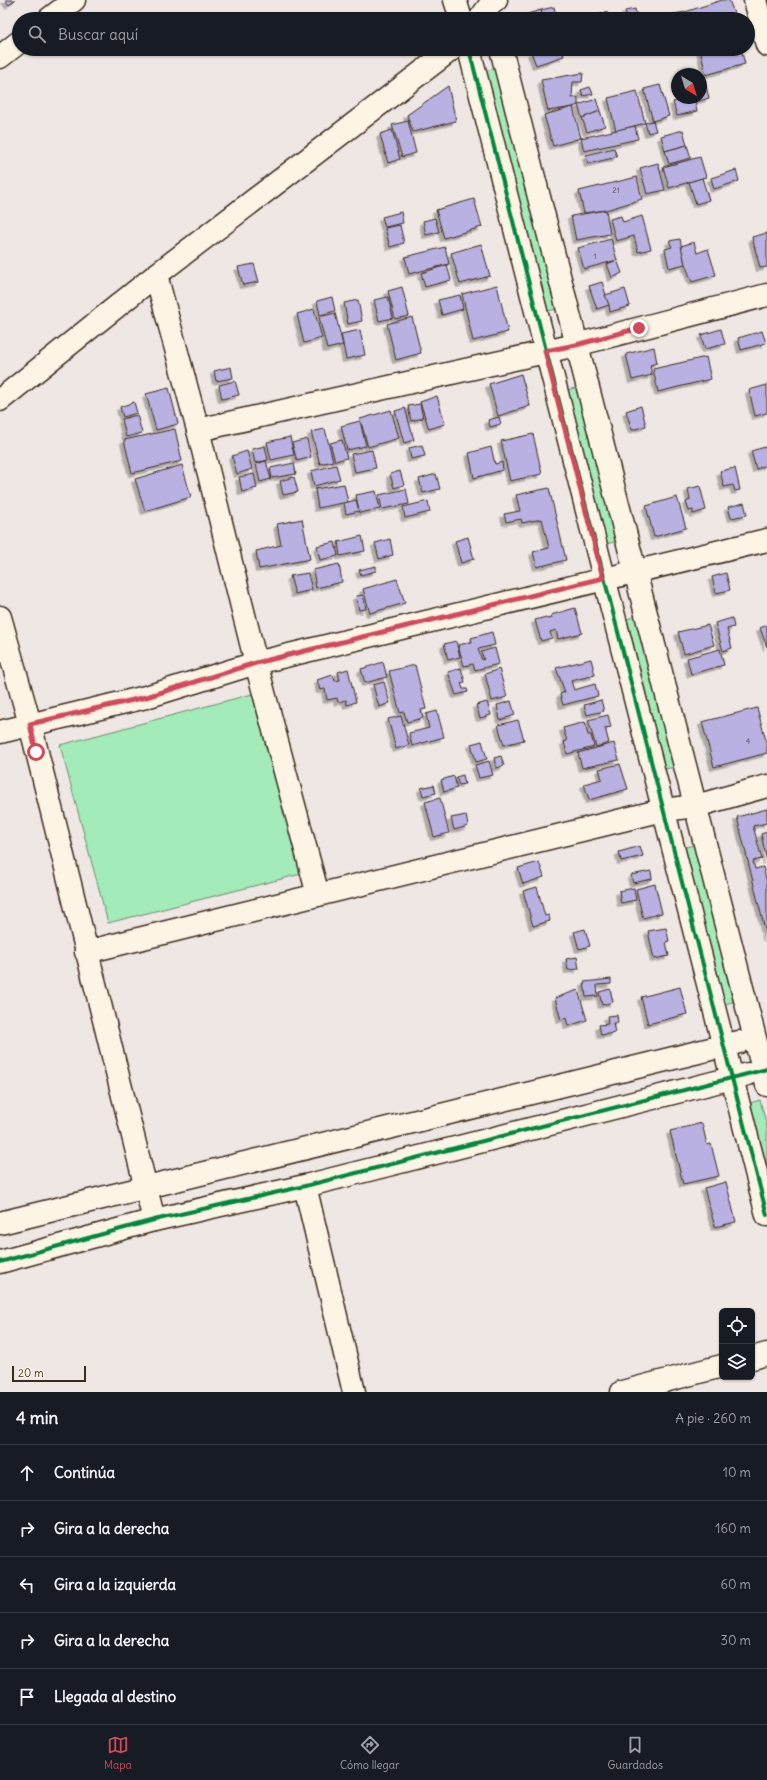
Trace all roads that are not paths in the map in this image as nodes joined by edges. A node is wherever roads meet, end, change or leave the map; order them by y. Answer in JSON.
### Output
{"nodes":[{"id":1,"x":74,"y":0,"type":"edge"},
{"id":2,"x":455,"y":0,"type":"edge"},
{"id":3,"x":755,"y":0,"type":"edge"},
{"id":4,"x":58,"y":12,"type":"edge"},
{"id":5,"x":459,"y":12,"type":"edge"},
{"id":6,"x":767,"y":45,"type":"edge"},
{"id":7,"x":12,"y":48,"type":"edge"},
{"id":8,"x":443,"y":56,"type":"edge"},
{"id":9,"x":471,"y":56,"type":"edge"},
{"id":10,"x":503,"y":56,"type":"edge"},
{"id":11,"x":0,"y":57,"type":"edge"},
{"id":12,"x":156,"y":275,"type":"junction"},
{"id":13,"x":767,"y":295,"type":"edge"},
{"id":14,"x":576,"y":345,"type":"junction"},
{"id":15,"x":545,"y":351,"type":"junction"},
{"id":16,"x":0,"y":400,"type":"edge"},
{"id":17,"x":198,"y":430,"type":"junction"},
{"id":18,"x":767,"y":540,"type":"edge"},
{"id":19,"x":635,"y":570,"type":"junction"},
{"id":20,"x":603,"y":578,"type":"junction"},
{"id":21,"x":0,"y":616,"type":"edge"},
{"id":22,"x":256,"y":663,"type":"junction"},
{"id":23,"x":30,"y":724,"type":"junction"},
{"id":24,"x":0,"y":732,"type":"edge"},
{"id":25,"x":767,"y":786,"type":"edge"},
{"id":26,"x":696,"y":806,"type":"junction"},
{"id":27,"x":663,"y":810,"type":"junction"},
{"id":28,"x":318,"y":895,"type":"junction"},
{"id":29,"x":86,"y":952,"type":"junction"},
{"id":30,"x":761,"y":1036,"type":"edge"},
{"id":31,"x":724,"y":1046,"type":"junction"},
{"id":32,"x":766,"y":1074,"type":"edge"},
{"id":33,"x":733,"y":1078,"type":"junction"},
{"id":34,"x":145,"y":1186,"type":"junction"},
{"id":35,"x":305,"y":1186,"type":"junction"},
{"id":36,"x":767,"y":1215,"type":"edge"},
{"id":37,"x":154,"y":1220,"type":"junction"},
{"id":38,"x":0,"y":1224,"type":"edge"},
{"id":39,"x":0,"y":1262,"type":"edge"},
{"id":40,"x":767,"y":1354,"type":"edge"},
{"id":41,"x":755,"y":1357,"type":"edge"},
{"id":42,"x":719,"y":1367,"type":"edge"},
{"id":43,"x":354,"y":1392,"type":"edge"},
{"id":44,"x":622,"y":1392,"type":"edge"}],
"edges":[{"from":1,"to":4,"type":"street"},
{"from":2,"to":5,"type":"street"},
{"from":3,"to":6,"type":"street"},
{"from":7,"to":11,"type":"street"},
{"from":8,"to":12,"type":"street"},
{"from":9,"to":15,"type":"street"},
{"from":10,"to":14,"type":"street"},
{"from":12,"to":16,"type":"street"},
{"from":12,"to":17,"type":"street"},
{"from":13,"to":14,"type":"street"},
{"from":14,"to":15,"type":"street"},
{"from":14,"to":19,"type":"street"},
{"from":15,"to":17,"type":"street"},
{"from":15,"to":20,"type":"street"},
{"from":17,"to":22,"type":"street"},
{"from":18,"to":19,"type":"street"},
{"from":19,"to":20,"type":"street"},
{"from":19,"to":26,"type":"street"},
{"from":20,"to":22,"type":"street"},
{"from":20,"to":27,"type":"street"},
{"from":21,"to":23,"type":"street"},
{"from":22,"to":23,"type":"street"},
{"from":22,"to":28,"type":"street"},
{"from":23,"to":24,"type":"street"},
{"from":23,"to":29,"type":"street"},
{"from":25,"to":26,"type":"street"},
{"from":26,"to":27,"type":"street"},
{"from":26,"to":30,"type":"street"},
{"from":27,"to":28,"type":"street"},
{"from":27,"to":31,"type":"street"},
{"from":28,"to":29,"type":"street"},
{"from":29,"to":34,"type":"street"},
{"from":30,"to":31,"type":"street"},
{"from":30,"to":32,"type":"street"},
{"from":31,"to":33,"type":"street"},
{"from":31,"to":34,"type":"street"},
{"from":32,"to":33,"type":"street"},
{"from":33,"to":35,"type":"street"},
{"from":33,"to":36,"type":"street"},
{"from":34,"to":37,"type":"street"},
{"from":34,"to":38,"type":"street"},
{"from":35,"to":37,"type":"street"},
{"from":35,"to":43,"type":"street"},
{"from":37,"to":39,"type":"street"},
{"from":40,"to":41,"type":"street"},
{"from":42,"to":44,"type":"street"}]}
